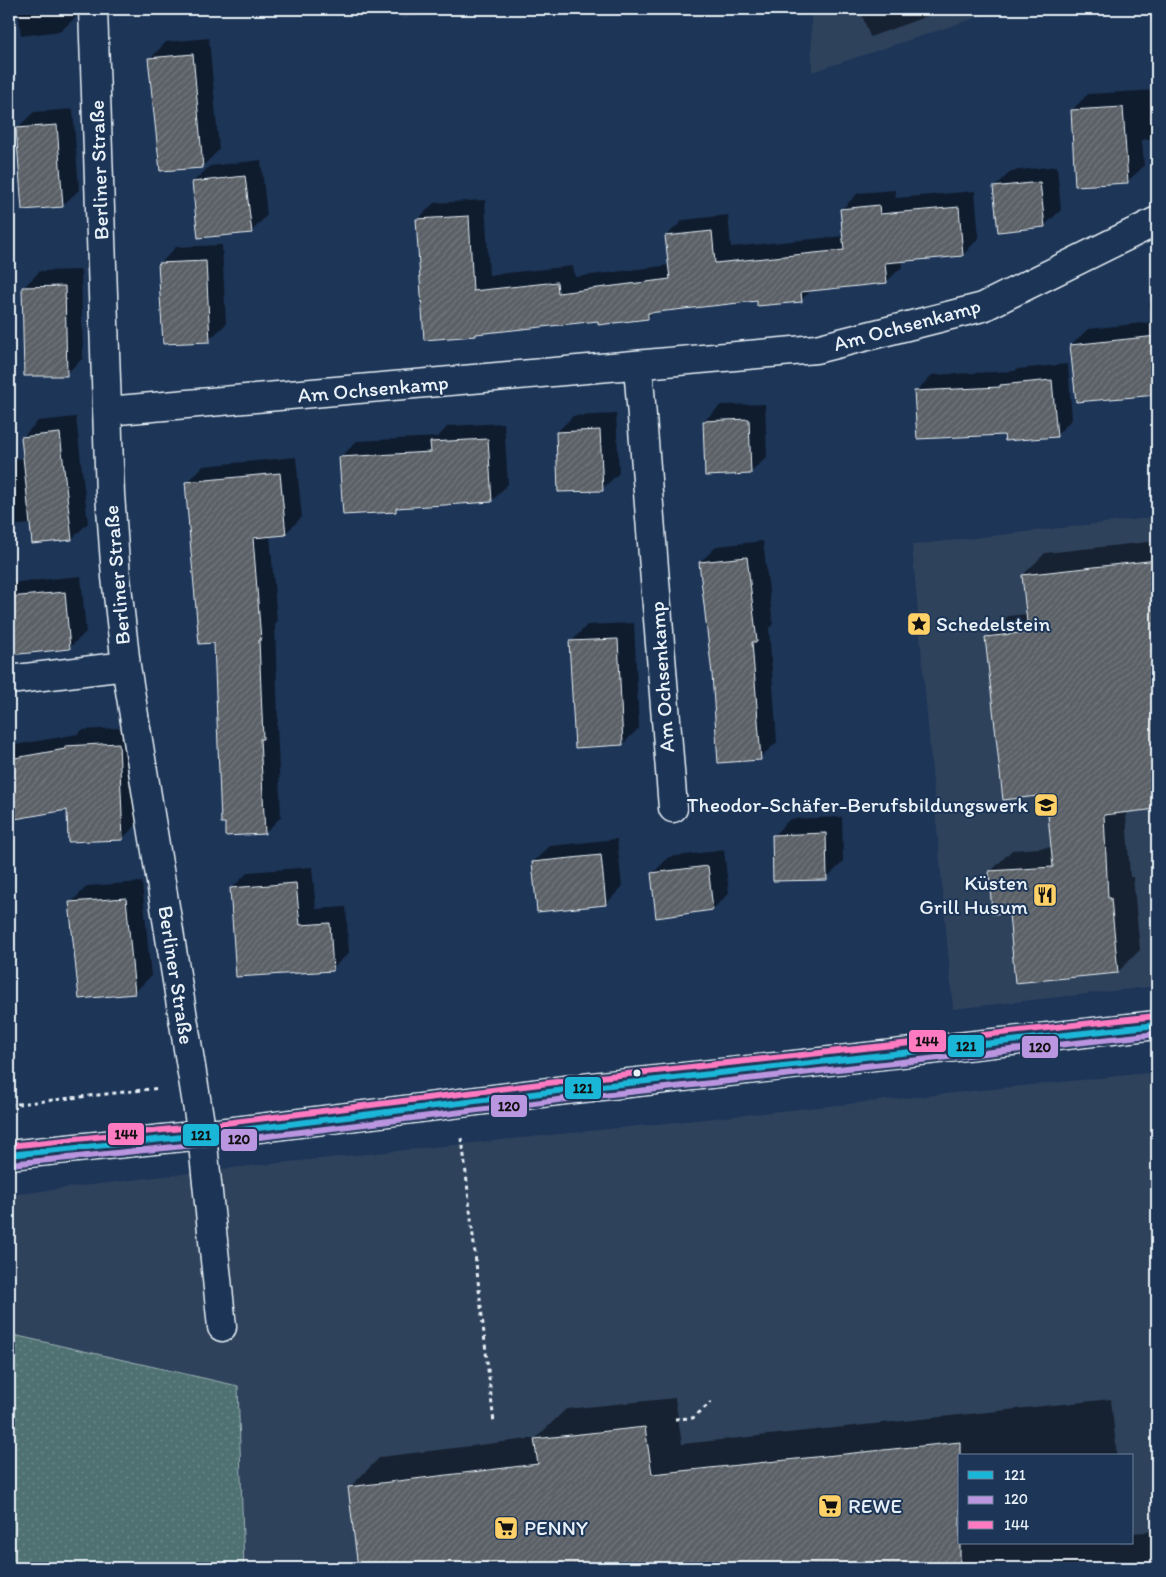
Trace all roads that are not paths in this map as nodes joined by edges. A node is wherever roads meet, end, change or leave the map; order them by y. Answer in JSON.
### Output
{"nodes":[{"id":1,"x":93,"y":9,"type":"edge"},
{"id":2,"x":1157,"y":221,"type":"edge"},
{"id":3,"x":638,"y":366,"type":"junction"},
{"id":4,"x":107,"y":410,"type":"junction"},
{"id":5,"x":126,"y":666,"type":"junction"},
{"id":6,"x":9,"y":680,"type":"edge"},
{"id":7,"x":673,"y":808,"type":"dead end"},
{"id":8,"x":1157,"y":1025,"type":"edge"},
{"id":9,"x":202,"y":1135,"type":"junction"},
{"id":10,"x":9,"y":1155,"type":"edge"},
{"id":11,"x":222,"y":1327,"type":"dead end"}],
"edges":[{"from":1,"to":4,"type":"street","name":"Berliner Straße"},
{"from":2,"to":3,"type":"street","name":"Am Ochsenkamp"},
{"from":3,"to":4,"type":"street","name":"Am Ochsenkamp"},
{"from":3,"to":7,"type":"street","name":"Am Ochsenkamp"},
{"from":4,"to":5,"type":"street","name":"Berliner Straße"},
{"from":5,"to":6,"type":"street"},
{"from":5,"to":9,"type":"street","name":"Berliner Straße"},
{"from":8,"to":9,"type":"street"},
{"from":9,"to":10,"type":"street"},
{"from":9,"to":11,"type":"street","name":"Berliner Straße"}]}
